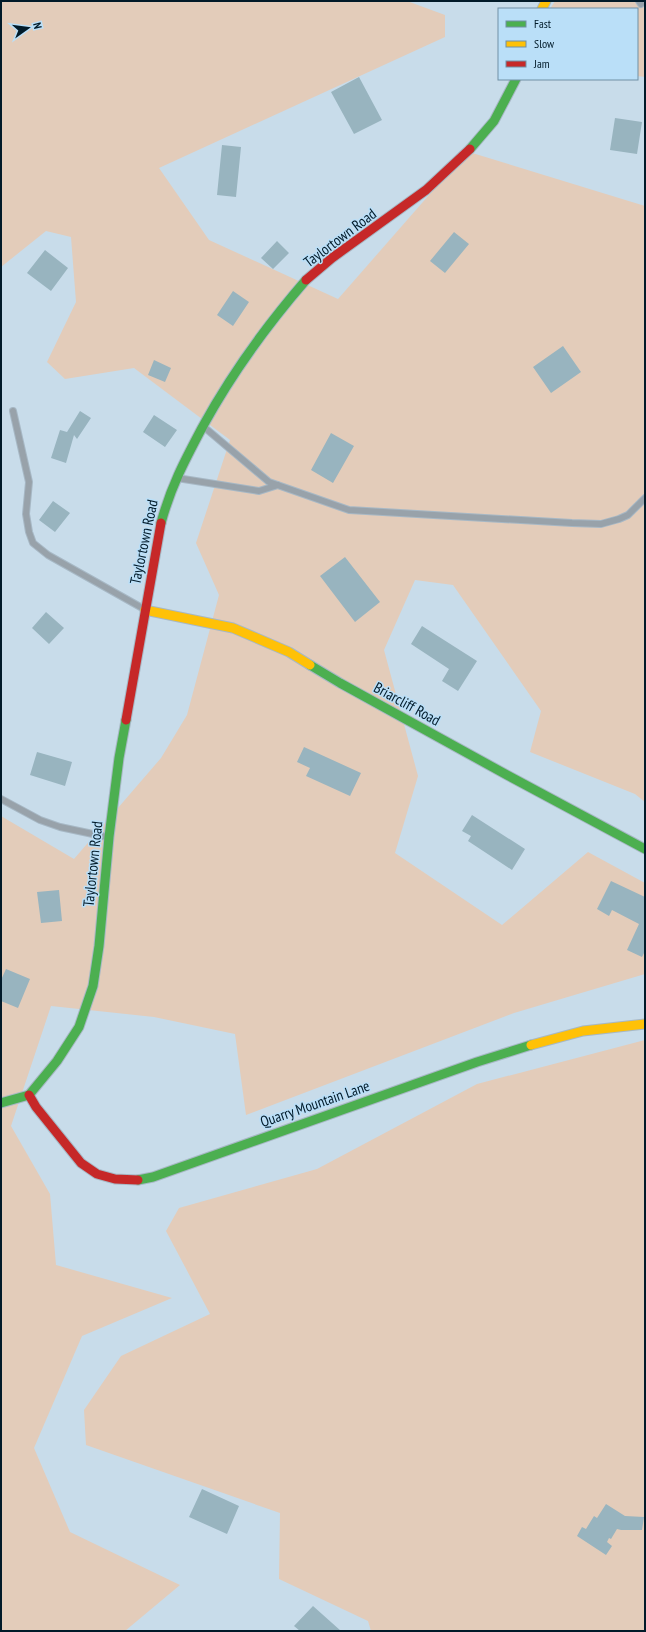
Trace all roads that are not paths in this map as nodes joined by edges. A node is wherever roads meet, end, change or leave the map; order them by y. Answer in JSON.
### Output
{"nodes":[{"id":1,"x":516,"y":80,"type":"edge"},
{"id":2,"x":13,"y":411,"type":"dead end"},
{"id":3,"x":203,"y":426,"type":"junction"},
{"id":4,"x":176,"y":478,"type":"junction"},
{"id":5,"x":278,"y":485,"type":"junction"},
{"id":6,"x":645,"y":498,"type":"edge"},
{"id":7,"x":145,"y":610,"type":"junction"},
{"id":8,"x":1,"y":799,"type":"edge"},
{"id":9,"x":109,"y":837,"type":"junction"},
{"id":10,"x":645,"y":849,"type":"edge"},
{"id":11,"x":645,"y":1024,"type":"edge"},
{"id":12,"x":29,"y":1095,"type":"junction"},
{"id":13,"x":1,"y":1103,"type":"edge"}],
"edges":[{"from":1,"to":3,"type":"street","name":"Taylortown Road"},
{"from":2,"to":7,"type":"lane"},
{"from":3,"to":4,"type":"street","name":"Taylortown Road"},
{"from":3,"to":5,"type":"lane"},
{"from":4,"to":5,"type":"lane"},
{"from":4,"to":7,"type":"street","name":"Taylortown Road"},
{"from":5,"to":6,"type":"lane"},
{"from":7,"to":9,"type":"street","name":"Taylortown Road"},
{"from":7,"to":10,"type":"street","name":"Briarcliff Road"},
{"from":8,"to":9,"type":"lane"},
{"from":9,"to":12,"type":"street","name":"Taylortown Road"},
{"from":11,"to":12,"type":"street","name":"Quarry Mountain Lane"},
{"from":12,"to":13,"type":"street"}]}
